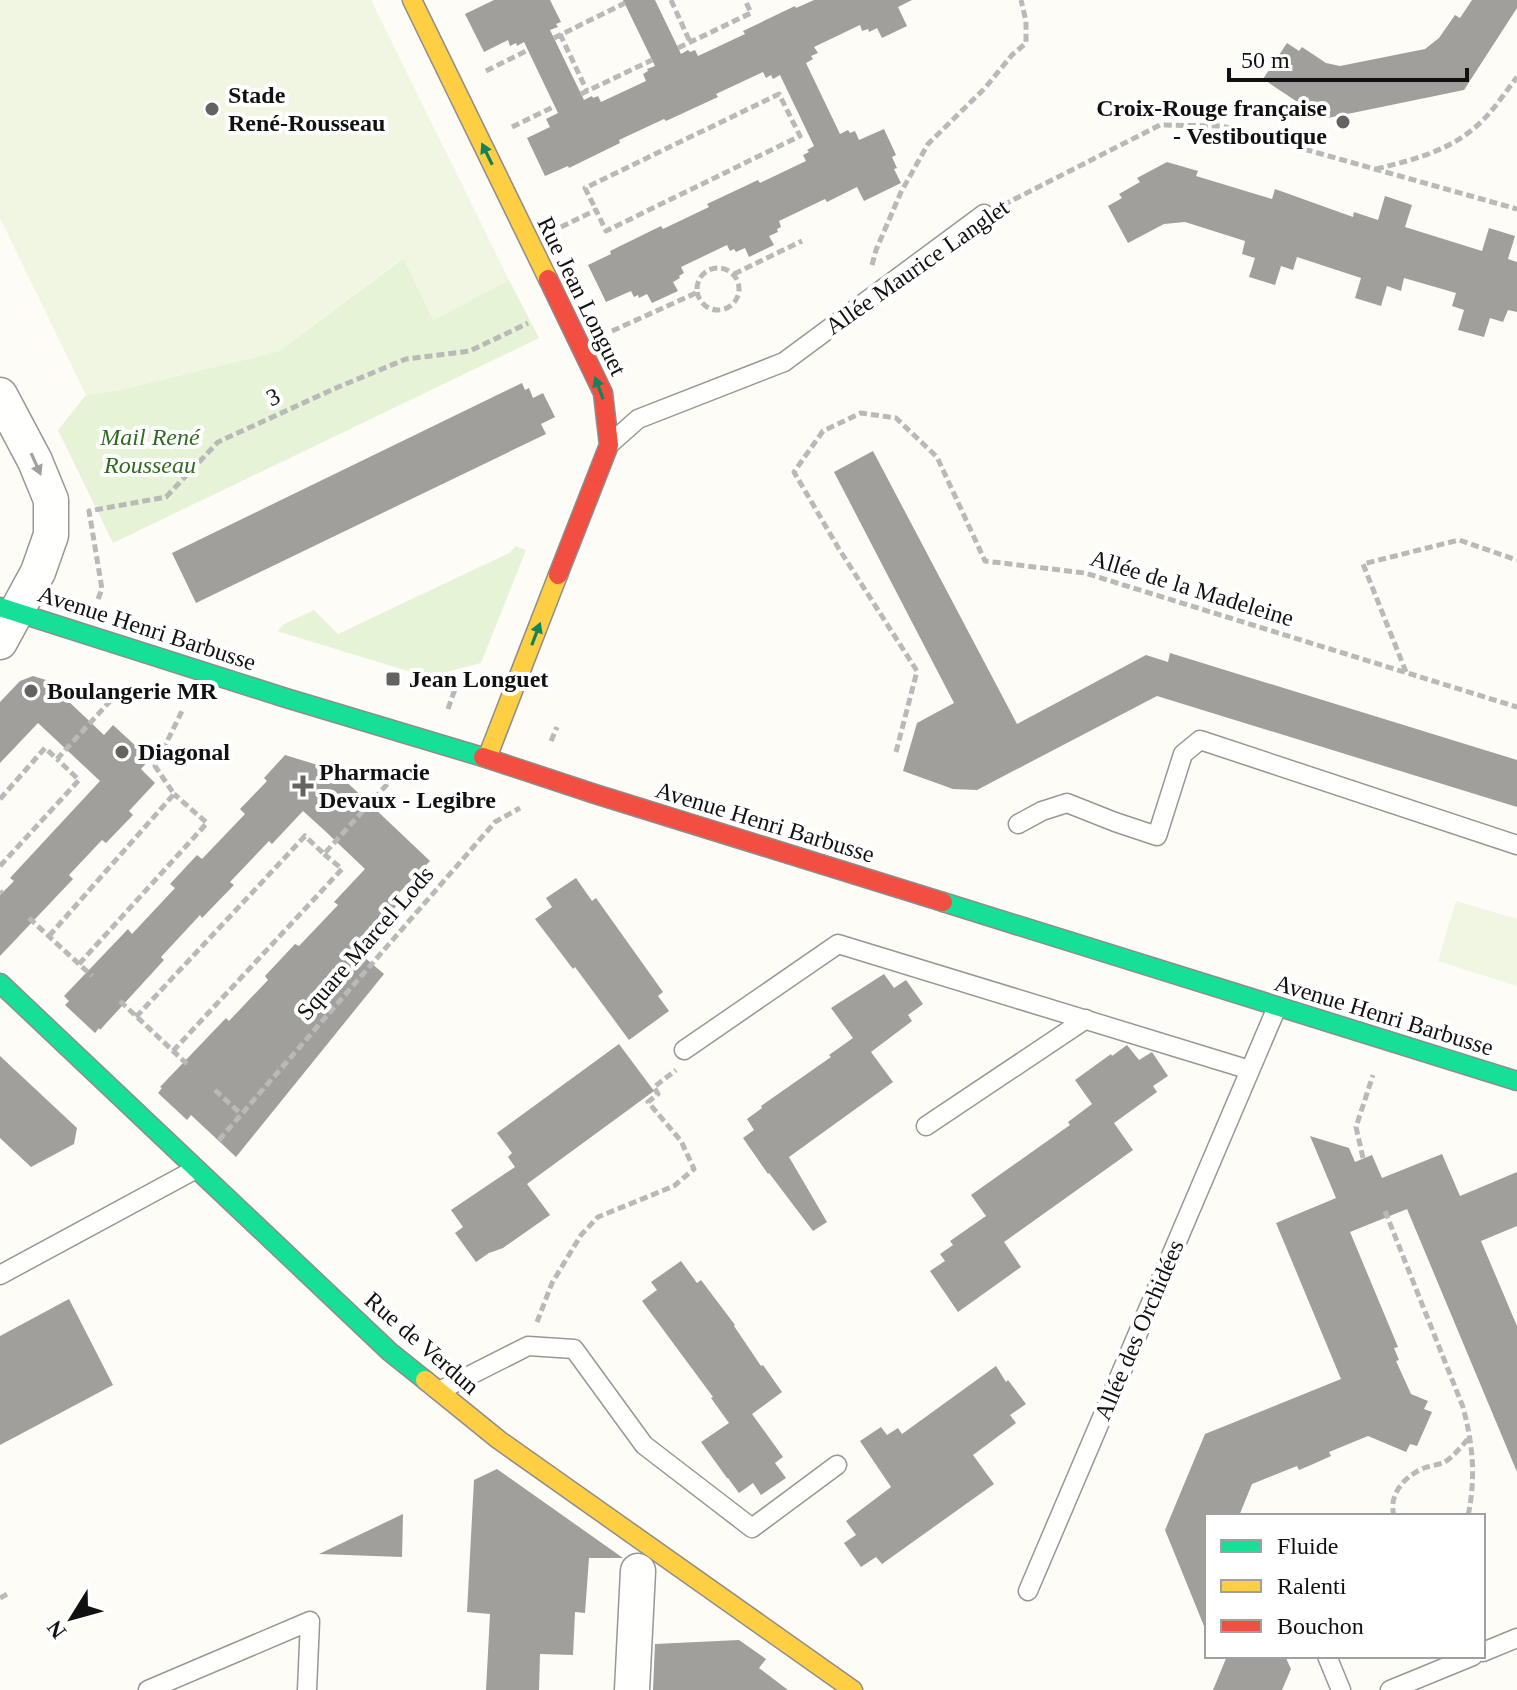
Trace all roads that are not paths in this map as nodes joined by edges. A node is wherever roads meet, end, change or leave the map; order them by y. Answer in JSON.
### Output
{"nodes":[{"id":1,"x":412,"y":0,"type":"edge"},
{"id":2,"x":984,"y":214,"type":"road end"},
{"id":3,"x":0,"y":395,"type":"edge"},
{"id":4,"x":609,"y":445,"type":"junction"},
{"id":5,"x":9,"y":609,"type":"edge"},
{"id":6,"x":0,"y":642,"type":"edge"},
{"id":7,"x":487,"y":758,"type":"junction"},
{"id":8,"x":1018,"y":824,"type":"dead end"},
{"id":9,"x":1517,"y":845,"type":"edge"},
{"id":10,"x":6,"y":996,"type":"edge"},
{"id":11,"x":1277,"y":1007,"type":"junction"},
{"id":12,"x":1086,"y":1019,"type":"junction"},
{"id":13,"x":684,"y":1050,"type":"road end"},
{"id":14,"x":1250,"y":1070,"type":"junction"},
{"id":15,"x":1517,"y":1081,"type":"edge"},
{"id":16,"x":926,"y":1126,"type":"dead end"},
{"id":17,"x":196,"y":1169,"type":"junction"},
{"id":18,"x":0,"y":1275,"type":"edge"},
{"id":19,"x":439,"y":1391,"type":"junction"},
{"id":20,"x":837,"y":1465,"type":"dead end"},
{"id":21,"x":638,"y":1571,"type":"dead end"},
{"id":22,"x":1028,"y":1591,"type":"dead end"},
{"id":23,"x":1517,"y":1638,"type":"edge"},
{"id":24,"x":1485,"y":1651,"type":"edge"},
{"id":25,"x":1328,"y":1658,"type":"edge"},
{"id":26,"x":1468,"y":1658,"type":"edge"},
{"id":27,"x":148,"y":1690,"type":"edge"},
{"id":28,"x":307,"y":1690,"type":"edge"},
{"id":29,"x":632,"y":1690,"type":"edge"},
{"id":30,"x":853,"y":1690,"type":"edge"},
{"id":31,"x":1341,"y":1690,"type":"edge"},
{"id":32,"x":1390,"y":1690,"type":"edge"}],
"edges":[{"from":4,"to":1,"type":"street","name":"Rue Jean Longuet","one_way":true},
{"from":2,"to":4,"type":"lane","name":"Allée Maurice Langlet"},
{"from":3,"to":5,"type":"street","one_way":true},
{"from":7,"to":4,"type":"street","name":"Rue Jean Longuet","one_way":true},
{"from":5,"to":6,"type":"street"},
{"from":5,"to":7,"type":"street","name":"Avenue Henri Barbusse"},
{"from":7,"to":11,"type":"street","name":"Avenue Henri Barbusse"},
{"from":8,"to":9,"type":"lane"},
{"from":10,"to":17,"type":"street","name":"Rue de Verdun"},
{"from":11,"to":14,"type":"lane","name":"Allée des Orchidées"},
{"from":11,"to":15,"type":"street","name":"Avenue Henri Barbusse"},
{"from":12,"to":13,"type":"lane"},
{"from":12,"to":14,"type":"lane"},
{"from":12,"to":16,"type":"lane"},
{"from":14,"to":22,"type":"lane","name":"Allée des Orchidées"},
{"from":17,"to":18,"type":"lane"},
{"from":17,"to":19,"type":"street","name":"Rue de Verdun"},
{"from":19,"to":20,"type":"lane"},
{"from":19,"to":30,"type":"street","name":"Rue de Verdun"},
{"from":21,"to":29,"type":"street"},
{"from":23,"to":24,"type":"lane"},
{"from":25,"to":31,"type":"lane"},
{"from":26,"to":32,"type":"lane"},
{"from":27,"to":28,"type":"lane"}]}
